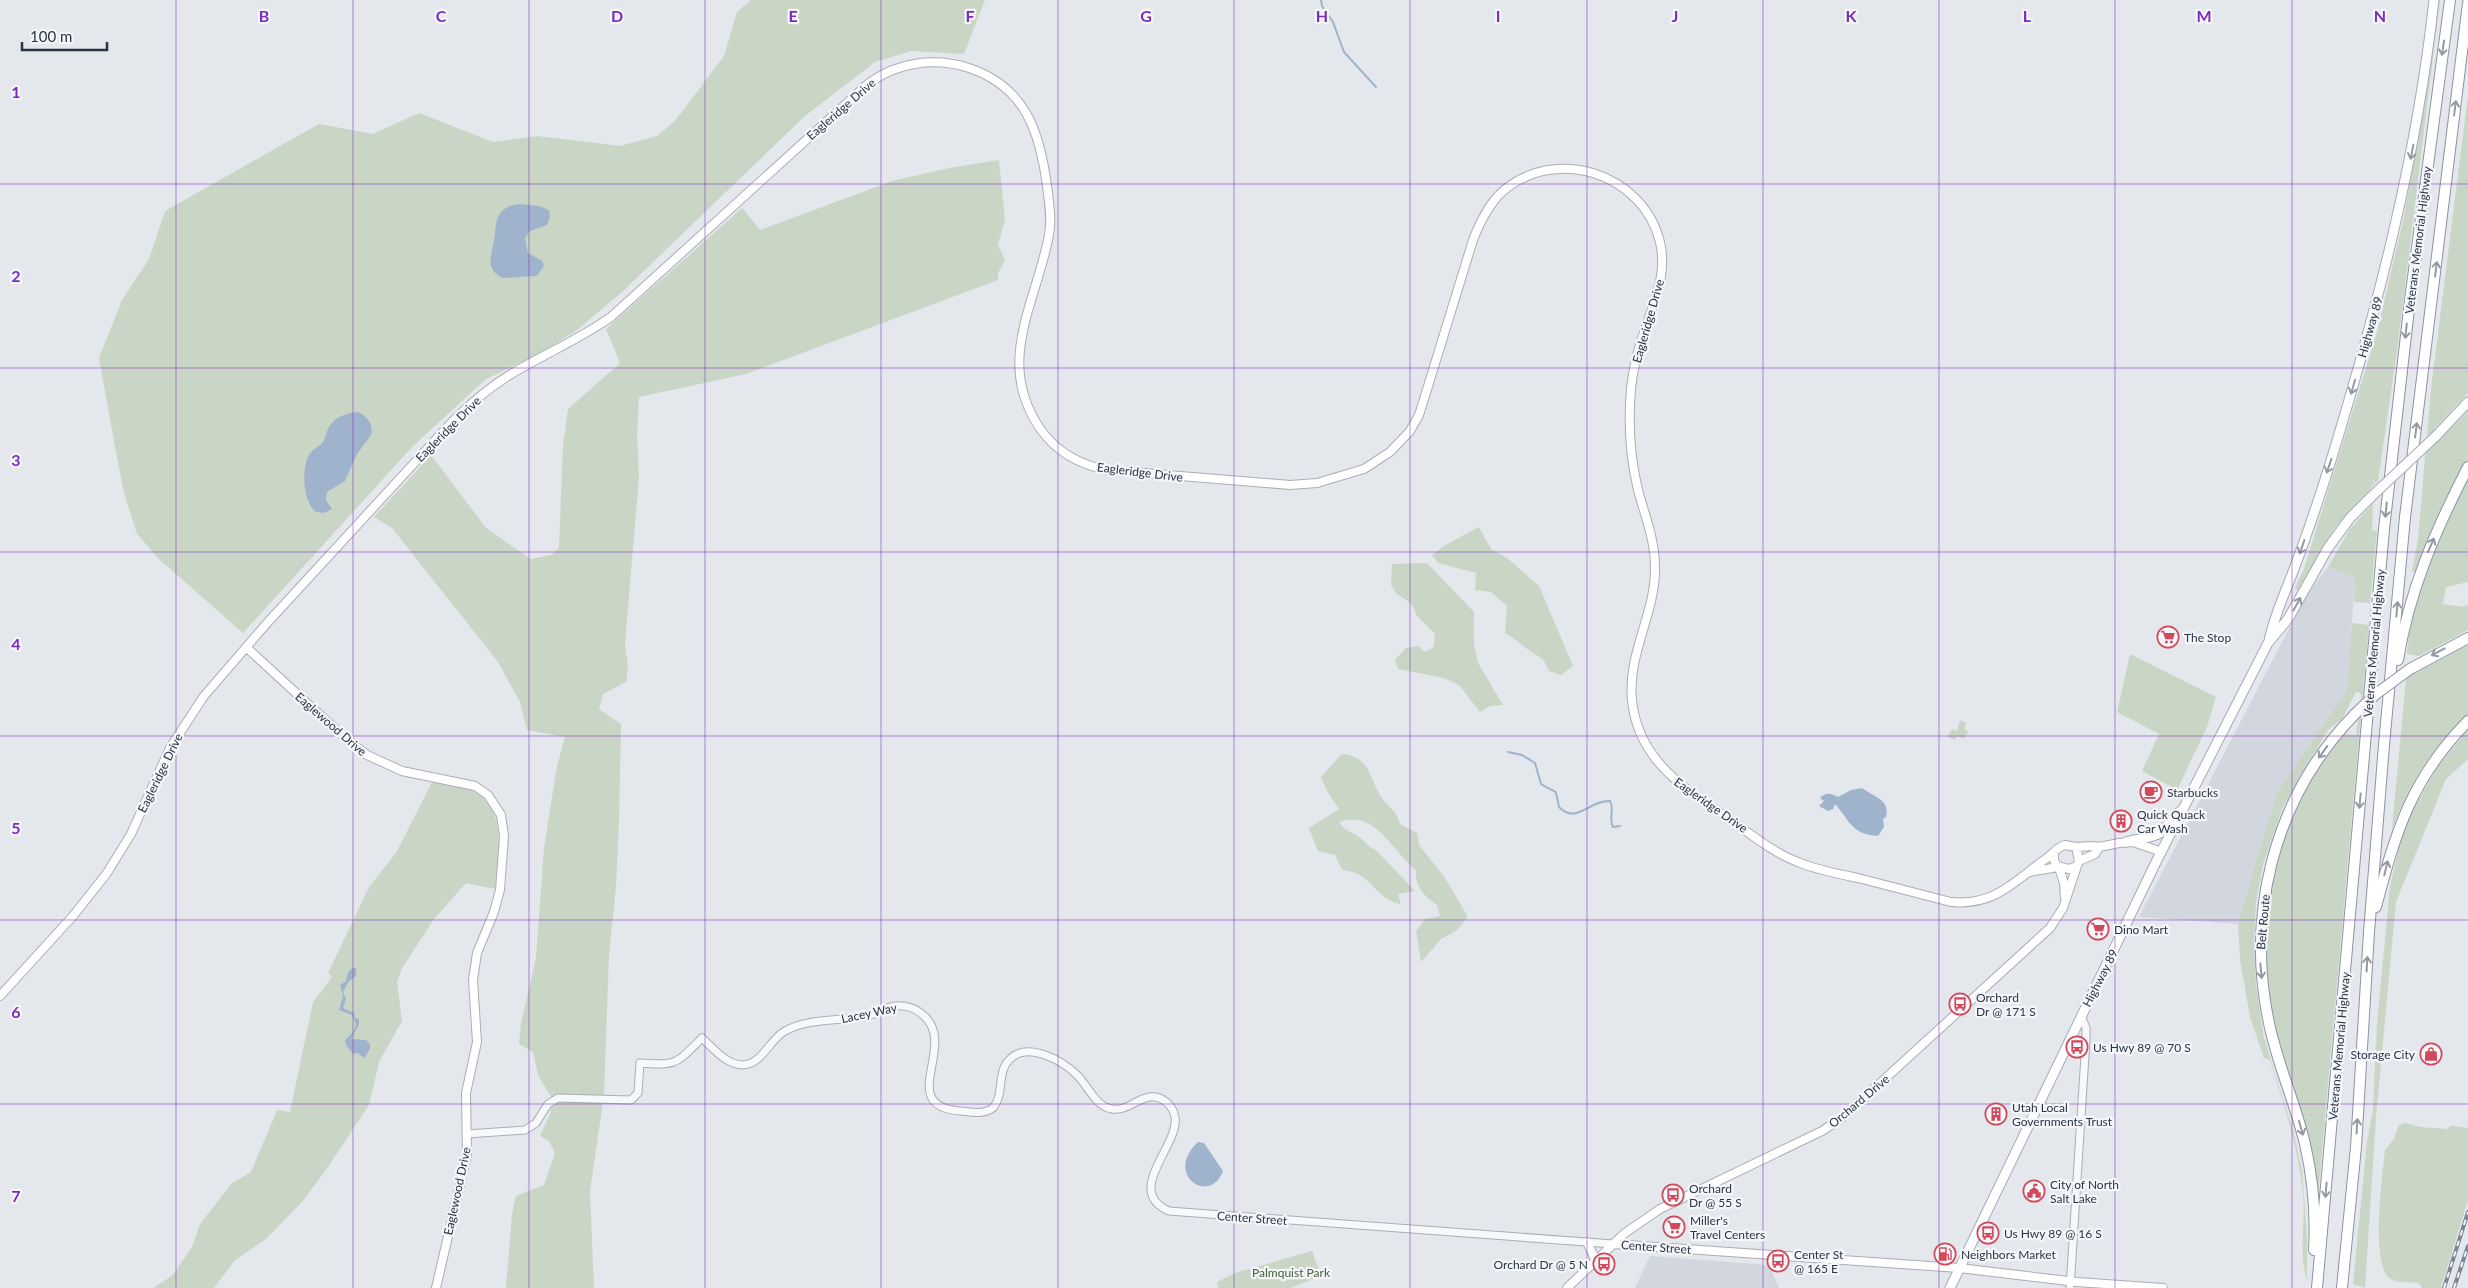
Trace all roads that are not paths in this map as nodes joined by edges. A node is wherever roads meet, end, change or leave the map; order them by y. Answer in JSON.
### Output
{"nodes":[{"id":1,"x":2434,"y":0,"type":"edge"},
{"id":2,"x":2450,"y":0,"type":"edge"},
{"id":3,"x":2468,"y":3,"type":"edge"},
{"id":4,"x":2468,"y":402,"type":"edge"},
{"id":5,"x":2468,"y":467,"type":"edge"},
{"id":6,"x":2468,"y":638,"type":"edge"},
{"id":7,"x":2268,"y":643,"type":"junction"},
{"id":8,"x":246,"y":648,"type":"junction"},
{"id":9,"x":2468,"y":721,"type":"edge"},
{"id":10,"x":2384,"y":745,"type":"junction"},
{"id":11,"x":2184,"y":809,"type":"junction"},
{"id":12,"x":2126,"y":842,"type":"junction"},
{"id":13,"x":2076,"y":847,"type":"junction"},
{"id":14,"x":2099,"y":847,"type":"junction"},
{"id":15,"x":2054,"y":852,"type":"junction"},
{"id":16,"x":2162,"y":852,"type":"junction"},
{"id":17,"x":2078,"y":863,"type":"junction"},
{"id":18,"x":2059,"y":868,"type":"junction"},
{"id":19,"x":2029,"y":872,"type":"junction"},
{"id":20,"x":2065,"y":900,"type":"junction"},
{"id":21,"x":2369,"y":932,"type":"junction"},
{"id":22,"x":0,"y":996,"type":"edge"},
{"id":23,"x":2081,"y":1015,"type":"junction"},
{"id":24,"x":467,"y":1134,"type":"junction"},
{"id":25,"x":1154,"y":1196,"type":"joint"},
{"id":26,"x":1587,"y":1242,"type":"junction"},
{"id":27,"x":1613,"y":1244,"type":"junction"},
{"id":28,"x":1596,"y":1261,"type":"junction"},
{"id":29,"x":1959,"y":1268,"type":"junction"},
{"id":30,"x":2343,"y":1283,"type":"edge"},
{"id":31,"x":2070,"y":1284,"type":"edge"},
{"id":32,"x":2317,"y":1286,"type":"edge"},
{"id":33,"x":436,"y":1288,"type":"edge"},
{"id":34,"x":1567,"y":1288,"type":"edge"},
{"id":35,"x":1950,"y":1288,"type":"edge"},
{"id":36,"x":2163,"y":1288,"type":"edge"}],
"edges":[{"from":1,"to":7,"type":"main road","name":"Highway 89","one_way":true},
{"from":2,"to":32,"type":"highway","name":"Veterans Memorial Highway","one_way":true},
{"from":10,"to":3,"type":"highway","name":"Veterans Memorial Highway","one_way":true},
{"from":7,"to":4,"type":"main road","name":"Highway 89","one_way":true,"bridge":true},
{"from":10,"to":5,"type":"highway","one_way":true},
{"from":6,"to":32,"type":"highway","name":"Belt Route","one_way":true,"bridge":true},
{"from":7,"to":11,"type":"main road","name":"Highway 89"},
{"from":8,"to":19,"type":"main road","name":"Eagleridge Drive"},
{"from":8,"to":22,"type":"main road","name":"Eagleridge Drive"},
{"from":8,"to":24,"type":"main road","name":"Eaglewood Drive"},
{"from":21,"to":9,"type":"highway","one_way":true},
{"from":10,"to":21,"type":"highway","name":"Veterans Memorial Highway"},
{"from":11,"to":12,"type":"main road"},
{"from":11,"to":16,"type":"main road","name":"Highway 89"},
{"from":12,"to":14,"type":"main road"},
{"from":12,"to":16,"type":"main road"},
{"from":13,"to":14,"type":"main road"},
{"from":13,"to":15,"type":"main road"},
{"from":13,"to":17,"type":"main road"},
{"from":14,"to":17,"type":"main road"},
{"from":15,"to":18,"type":"main road"},
{"from":15,"to":19,"type":"main road","name":"Eagleridge Drive"},
{"from":16,"to":23,"type":"main road","name":"Highway 89"},
{"from":17,"to":18,"type":"main road"},
{"from":17,"to":20,"type":"main road","name":"Orchard Drive"},
{"from":18,"to":19,"type":"main road","name":"Eagleridge Drive"},
{"from":18,"to":20,"type":"main road"},
{"from":20,"to":27,"type":"main road","name":"Orchard Drive"},
{"from":30,"to":21,"type":"highway","name":"Veterans Memorial Highway","one_way":true},
{"from":23,"to":29,"type":"main road","name":"Highway 89"},
{"from":23,"to":31,"type":"street"},
{"from":24,"to":25,"type":"street","name":"Lacey Way"},
{"from":24,"to":33,"type":"main road","name":"Eaglewood Drive"},
{"from":25,"to":26,"type":"street","name":"Center Street"},
{"from":26,"to":27,"type":"street","name":"Center Street"},
{"from":26,"to":28,"type":"main road"},
{"from":27,"to":28,"type":"main road","name":"Orchard Drive"},
{"from":27,"to":29,"type":"main road","name":"Center Street"},
{"from":28,"to":34,"type":"main road","name":"Orchard Drive"},
{"from":29,"to":31,"type":"main road","name":"Center Street"},
{"from":29,"to":35,"type":"main road","name":"Highway 89"},
{"from":31,"to":36,"type":"main road","name":"Center Street"}]}
